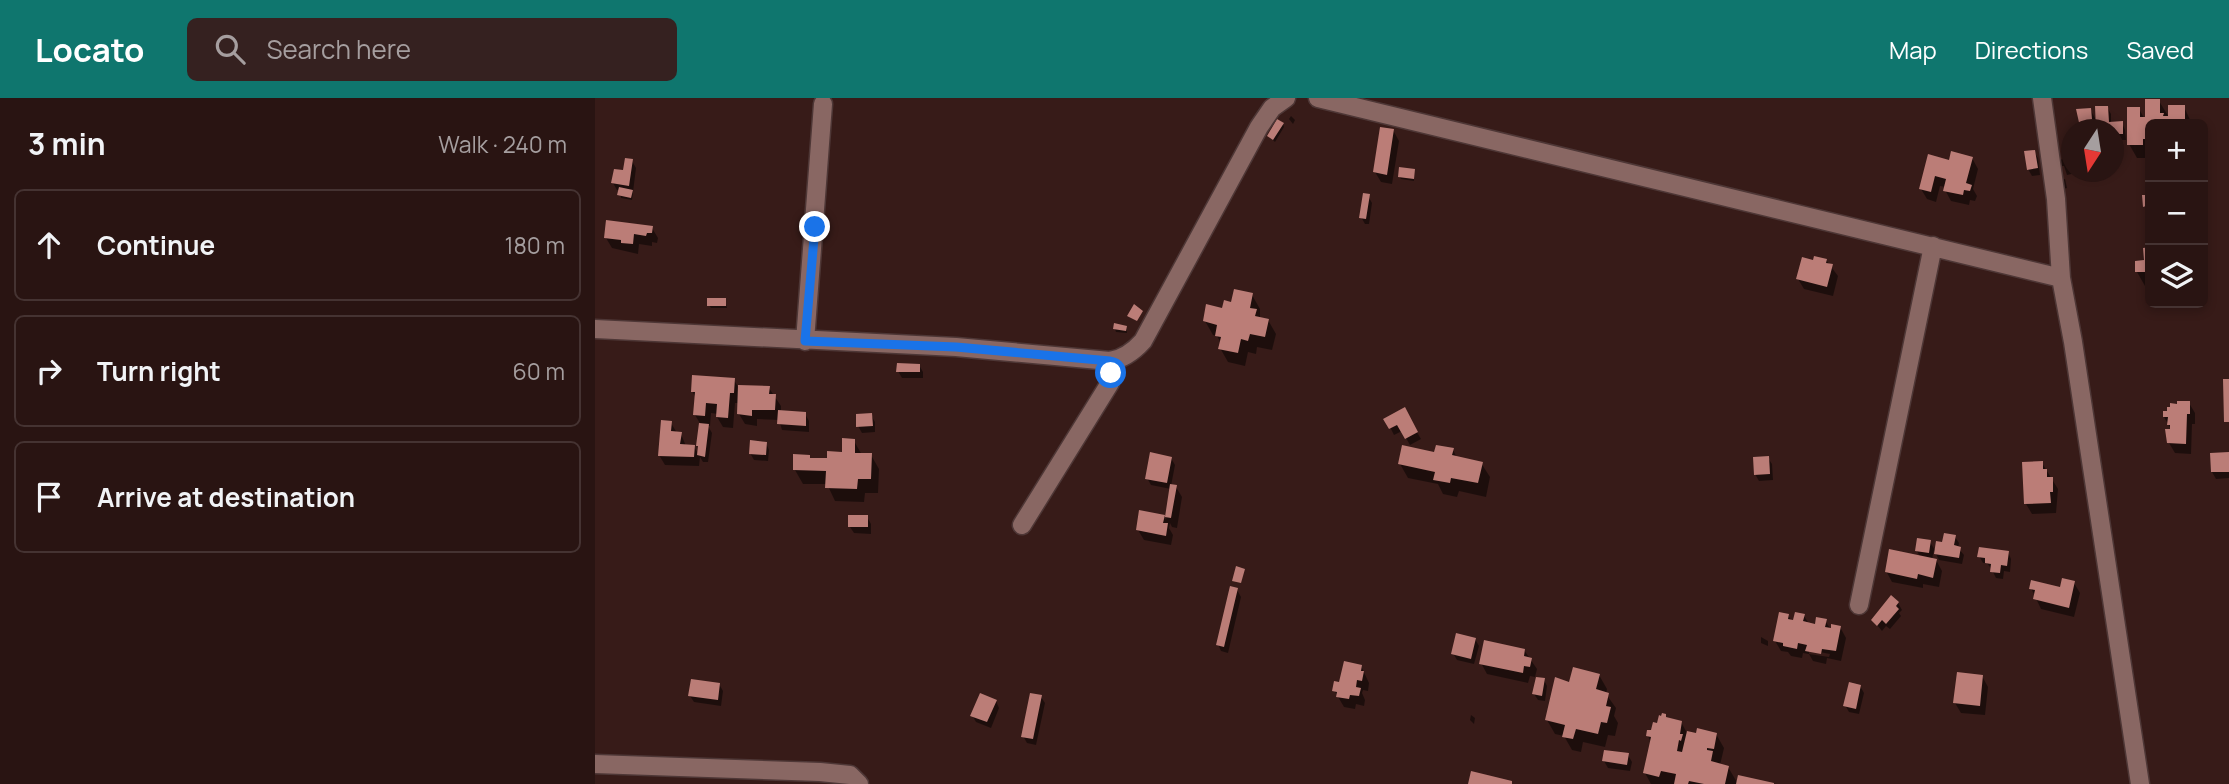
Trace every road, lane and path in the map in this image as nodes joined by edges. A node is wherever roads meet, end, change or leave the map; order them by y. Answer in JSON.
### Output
{"nodes":[{"id":1,"x":1286,"y":98,"type":"edge"},
{"id":2,"x":1318,"y":98,"type":"edge"},
{"id":3,"x":2042,"y":98,"type":"edge"},
{"id":4,"x":823,"y":104,"type":"dead end"},
{"id":5,"x":1933,"y":246,"type":"junction"},
{"id":6,"x":2061,"y":278,"type":"junction"},
{"id":7,"x":595,"y":328,"type":"edge"},
{"id":8,"x":805,"y":341,"type":"junction"},
{"id":9,"x":1110,"y":361,"type":"junction"},
{"id":10,"x":1022,"y":524,"type":"dead end"},
{"id":11,"x":1859,"y":606,"type":"dead end"},
{"id":12,"x":595,"y":764,"type":"edge"},
{"id":13,"x":693,"y":776,"type":"edge"},
{"id":14,"x":859,"y":784,"type":"edge"},
{"id":15,"x":2140,"y":784,"type":"edge"}],
"edges":[{"from":1,"to":9,"type":"street"},
{"from":2,"to":5,"type":"street"},
{"from":3,"to":6,"type":"street"},
{"from":4,"to":8,"type":"street"},
{"from":5,"to":6,"type":"street"},
{"from":5,"to":11,"type":"street"},
{"from":6,"to":15,"type":"street"},
{"from":7,"to":8,"type":"street"},
{"from":8,"to":9,"type":"street"},
{"from":9,"to":10,"type":"street"},
{"from":12,"to":13,"type":"street"},
{"from":13,"to":14,"type":"street"}]}
